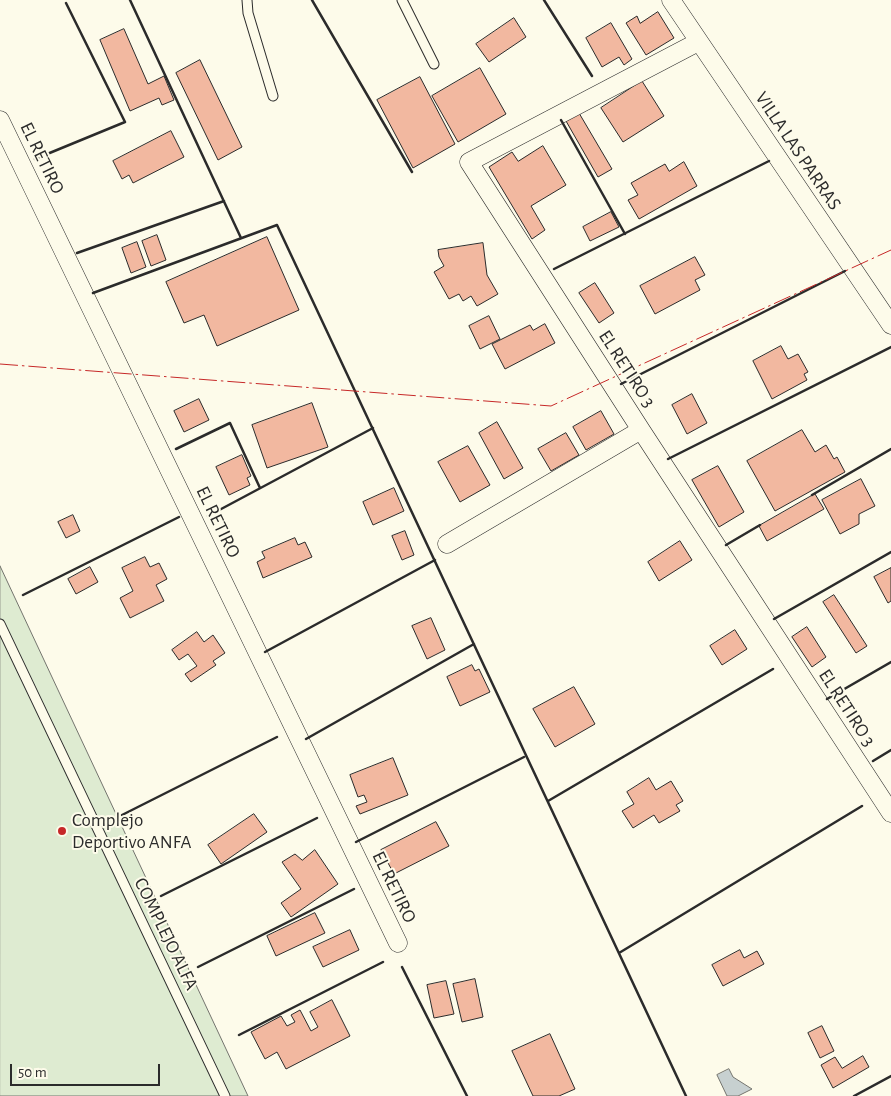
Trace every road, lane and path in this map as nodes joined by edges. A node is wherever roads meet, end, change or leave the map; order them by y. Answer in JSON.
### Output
{"nodes":[{"id":1,"x":247,"y":0,"type":"edge"},
{"id":2,"x":402,"y":0,"type":"edge"},
{"id":3,"x":671,"y":0,"type":"edge"},
{"id":4,"x":698,"y":42,"type":"junction"},
{"id":5,"x":434,"y":64,"type":"dead end"},
{"id":6,"x":272,"y":96,"type":"dead end"},
{"id":7,"x":0,"y":120,"type":"edge"},
{"id":8,"x":891,"y":325,"type":"edge"},
{"id":9,"x":641,"y":430,"type":"junction"},
{"id":10,"x":447,"y":544,"type":"dead end"},
{"id":11,"x":0,"y":624,"type":"edge"},
{"id":12,"x":891,"y":813,"type":"edge"},
{"id":13,"x":398,"y":943,"type":"dead end"},
{"id":14,"x":225,"y":1096,"type":"edge"}],
"edges":[{"from":1,"to":6,"type":"lane"},
{"from":2,"to":5,"type":"lane"},
{"from":3,"to":4,"type":"street","name":"VILLA LAS PARRAS"},
{"from":4,"to":8,"type":"street","name":"VILLA LAS PARRAS"},
{"from":4,"to":9,"type":"street","name":"EL RETIRO 3"},
{"from":7,"to":13,"type":"street","name":"EL RETIRO"},
{"from":9,"to":10,"type":"street"},
{"from":9,"to":12,"type":"street","name":"EL RETIRO 3"},
{"from":11,"to":14,"type":"lane","name":"COMPLEJO ALFA"}]}
